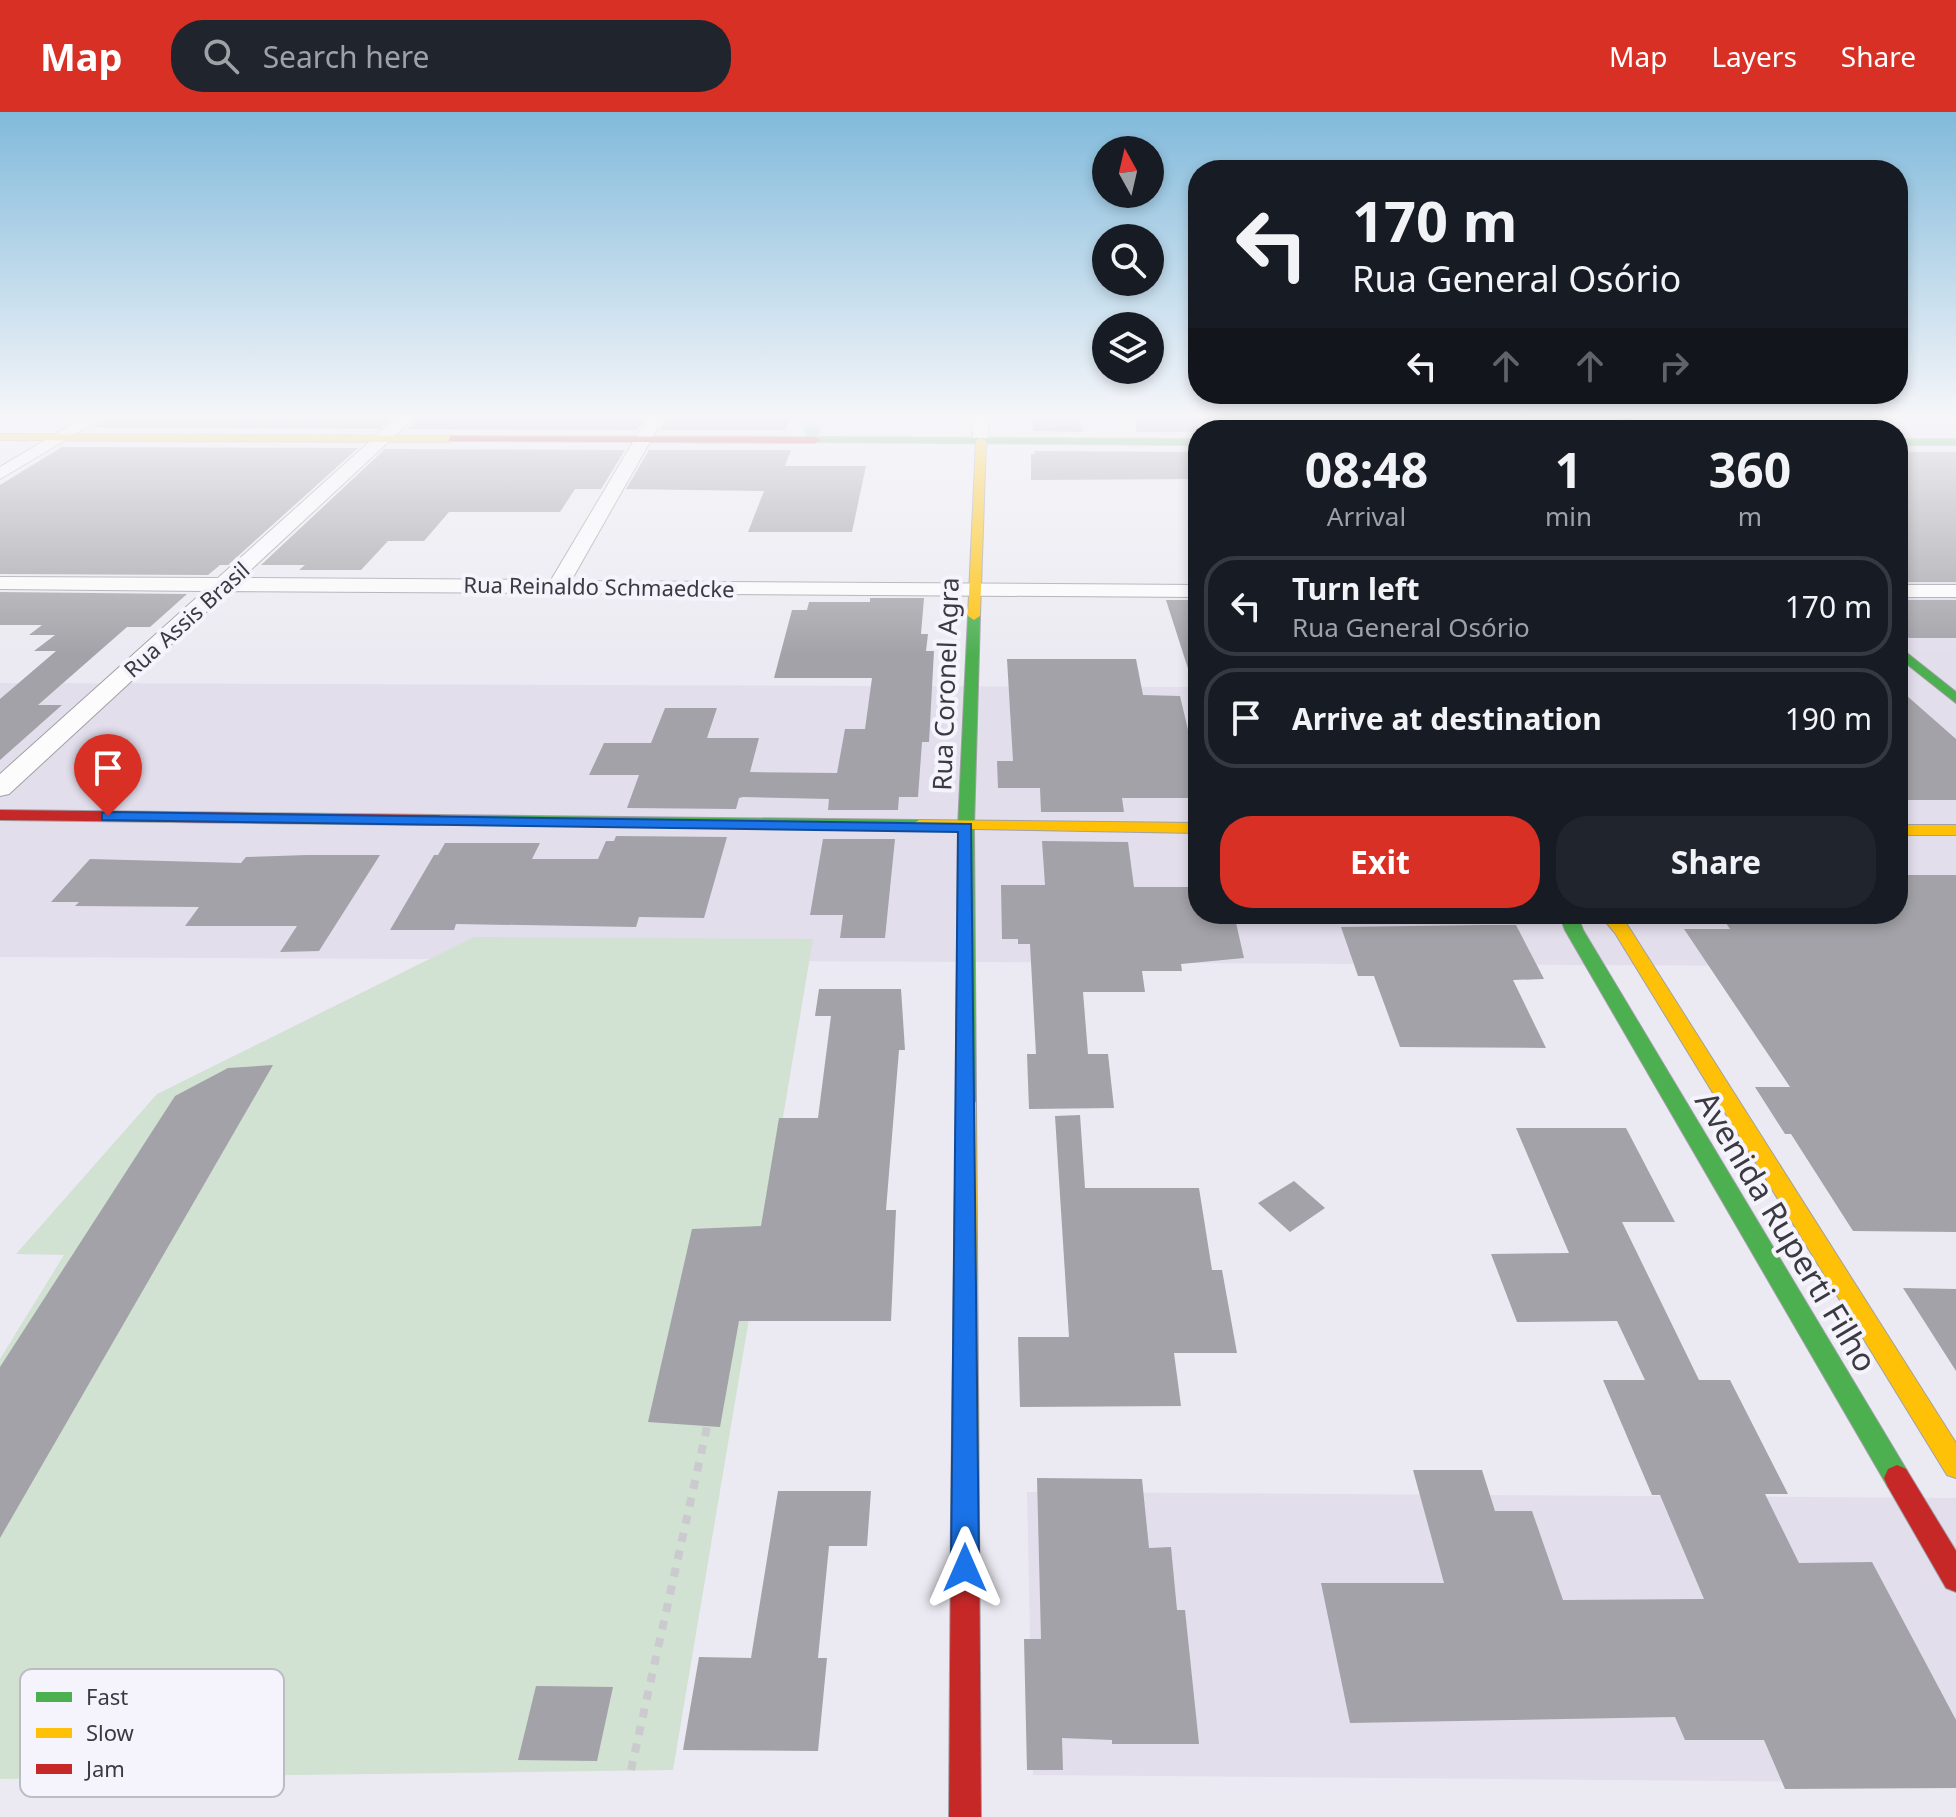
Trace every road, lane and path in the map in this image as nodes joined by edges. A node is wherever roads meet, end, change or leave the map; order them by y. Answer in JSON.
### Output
{"nodes":[{"id":1,"x":320,"y":497,"type":"edge"},
{"id":2,"x":609,"y":497,"type":"edge"},
{"id":3,"x":979,"y":497,"type":"edge"},
{"id":4,"x":226,"y":582,"type":"junction"},
{"id":5,"x":0,"y":583,"type":"edge"},
{"id":6,"x":558,"y":586,"type":"junction"},
{"id":7,"x":975,"y":589,"type":"junction"},
{"id":8,"x":1188,"y":591,"type":"edge"},
{"id":9,"x":1908,"y":591,"type":"edge"},
{"id":10,"x":1956,"y":591,"type":"edge"},
{"id":11,"x":1908,"y":658,"type":"edge"},
{"id":12,"x":1956,"y":699,"type":"edge"},
{"id":13,"x":0,"y":788,"type":"edge"},
{"id":14,"x":0,"y":815,"type":"edge"},
{"id":15,"x":966,"y":827,"type":"junction"},
{"id":16,"x":1188,"y":828,"type":"edge"},
{"id":17,"x":1908,"y":830,"type":"edge"},
{"id":18,"x":1956,"y":830,"type":"edge"},
{"id":19,"x":1572,"y":924,"type":"edge"},
{"id":20,"x":1617,"y":924,"type":"edge"},
{"id":21,"x":707,"y":1427,"type":"dead end"},
{"id":22,"x":1956,"y":1466,"type":"edge"},
{"id":23,"x":1956,"y":1578,"type":"edge"},
{"id":24,"x":631,"y":1770,"type":"dead end"},
{"id":25,"x":965,"y":1817,"type":"edge"}],
"edges":[{"from":1,"to":4,"type":"street","name":"Rua Assis Brasil"},
{"from":2,"to":6,"type":"street"},
{"from":3,"to":7,"type":"street","name":"Rua Coronel Agra"},
{"from":4,"to":5,"type":"street","name":"Rua Reinaldo Schmaedcke"},
{"from":4,"to":6,"type":"street","name":"Rua Reinaldo Schmaedcke"},
{"from":4,"to":13,"type":"street","name":"Rua Assis Brasil"},
{"from":6,"to":7,"type":"street","name":"Rua Reinaldo Schmaedcke"},
{"from":7,"to":8,"type":"street","name":"Rua Reinaldo Schmaedcke"},
{"from":7,"to":15,"type":"street","name":"Rua Coronel Agra"},
{"from":9,"to":10,"type":"street"},
{"from":11,"to":12,"type":"street"},
{"from":14,"to":15,"type":"street"},
{"from":15,"to":16,"type":"street"},
{"from":15,"to":25,"type":"street","name":"Rua Coronel Agra"},
{"from":17,"to":18,"type":"street"},
{"from":19,"to":23,"type":"street","name":"Avenida Ruperti Filho"},
{"from":20,"to":22,"type":"street","name":"Avenida Ruperti Filho"},
{"from":21,"to":24,"type":"path"}]}
